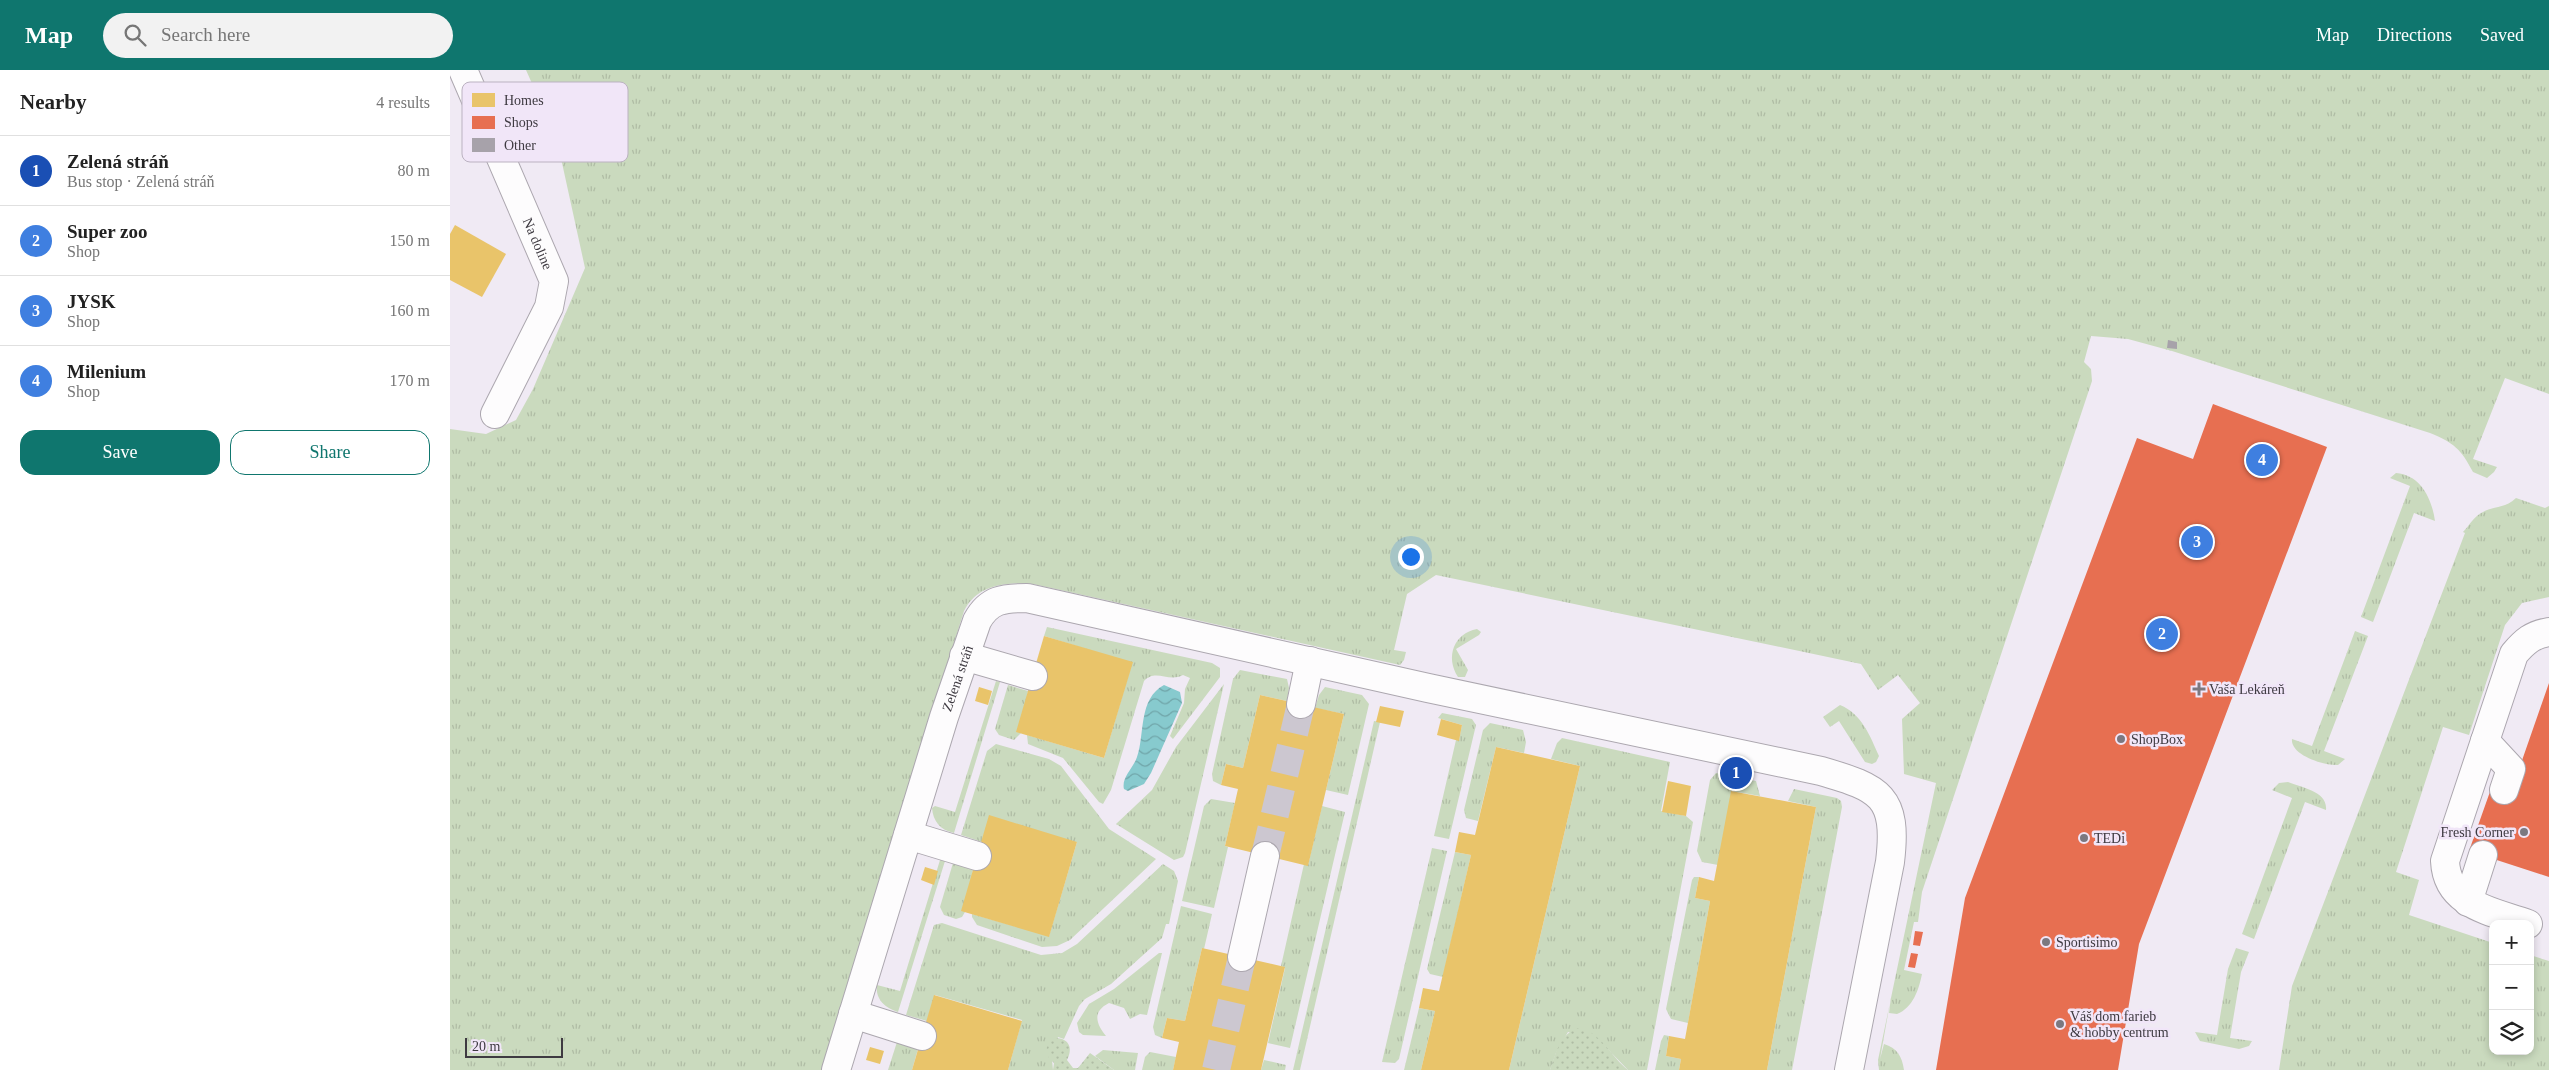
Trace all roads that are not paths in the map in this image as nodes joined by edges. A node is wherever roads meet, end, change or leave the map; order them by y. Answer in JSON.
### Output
{"nodes":[{"id":1,"x":463,"y":70,"type":"edge"},
{"id":2,"x":468,"y":82,"type":"edge"},
{"id":3,"x":503,"y":162,"type":"edge"},
{"id":4,"x":494,"y":414,"type":"dead end"},
{"id":5,"x":2549,"y":632,"type":"edge"},
{"id":6,"x":964,"y":656,"type":"junction"},
{"id":7,"x":1310,"y":662,"type":"junction"},
{"id":8,"x":1033,"y":676,"type":"dead end"},
{"id":9,"x":1301,"y":704,"type":"tunnel mouth"},
{"id":10,"x":2484,"y":741,"type":"junction"},
{"id":11,"x":2504,"y":790,"type":"dead end"},
{"id":12,"x":908,"y":835,"type":"junction"},
{"id":13,"x":2483,"y":855,"type":"dead end"},
{"id":14,"x":978,"y":856,"type":"dead end"},
{"id":15,"x":1265,"y":856,"type":"tunnel mouth"},
{"id":16,"x":2468,"y":902,"type":"junction"},
{"id":17,"x":2518,"y":920,"type":"edge"},
{"id":18,"x":2534,"y":926,"type":"edge"},
{"id":19,"x":2549,"y":931,"type":"edge"},
{"id":20,"x":1242,"y":957,"type":"tunnel mouth"},
{"id":21,"x":853,"y":1014,"type":"junction"},
{"id":22,"x":922,"y":1036,"type":"dead end"},
{"id":23,"x":836,"y":1070,"type":"edge"},
{"id":24,"x":1849,"y":1070,"type":"edge"}],
"edges":[{"from":1,"to":2,"type":"street","name":"Na doline"},
{"from":3,"to":4,"type":"street","name":"Na doline"},
{"from":5,"to":10,"type":"street"},
{"from":6,"to":7,"type":"street","name":"Zelená stráň"},
{"from":6,"to":8,"type":"street"},
{"from":6,"to":12,"type":"street","name":"Zelená stráň"},
{"from":7,"to":9,"type":"street"},
{"from":7,"to":24,"type":"street","name":"Zelená stráň"},
{"from":10,"to":11,"type":"street"},
{"from":10,"to":16,"type":"street"},
{"from":12,"to":14,"type":"street"},
{"from":12,"to":21,"type":"street","name":"Zelená stráň"},
{"from":13,"to":16,"type":"street"},
{"from":15,"to":20,"type":"street"},
{"from":16,"to":17,"type":"street"},
{"from":18,"to":19,"type":"street"},
{"from":21,"to":22,"type":"street"},
{"from":21,"to":23,"type":"street","name":"Zelená stráň"}]}
